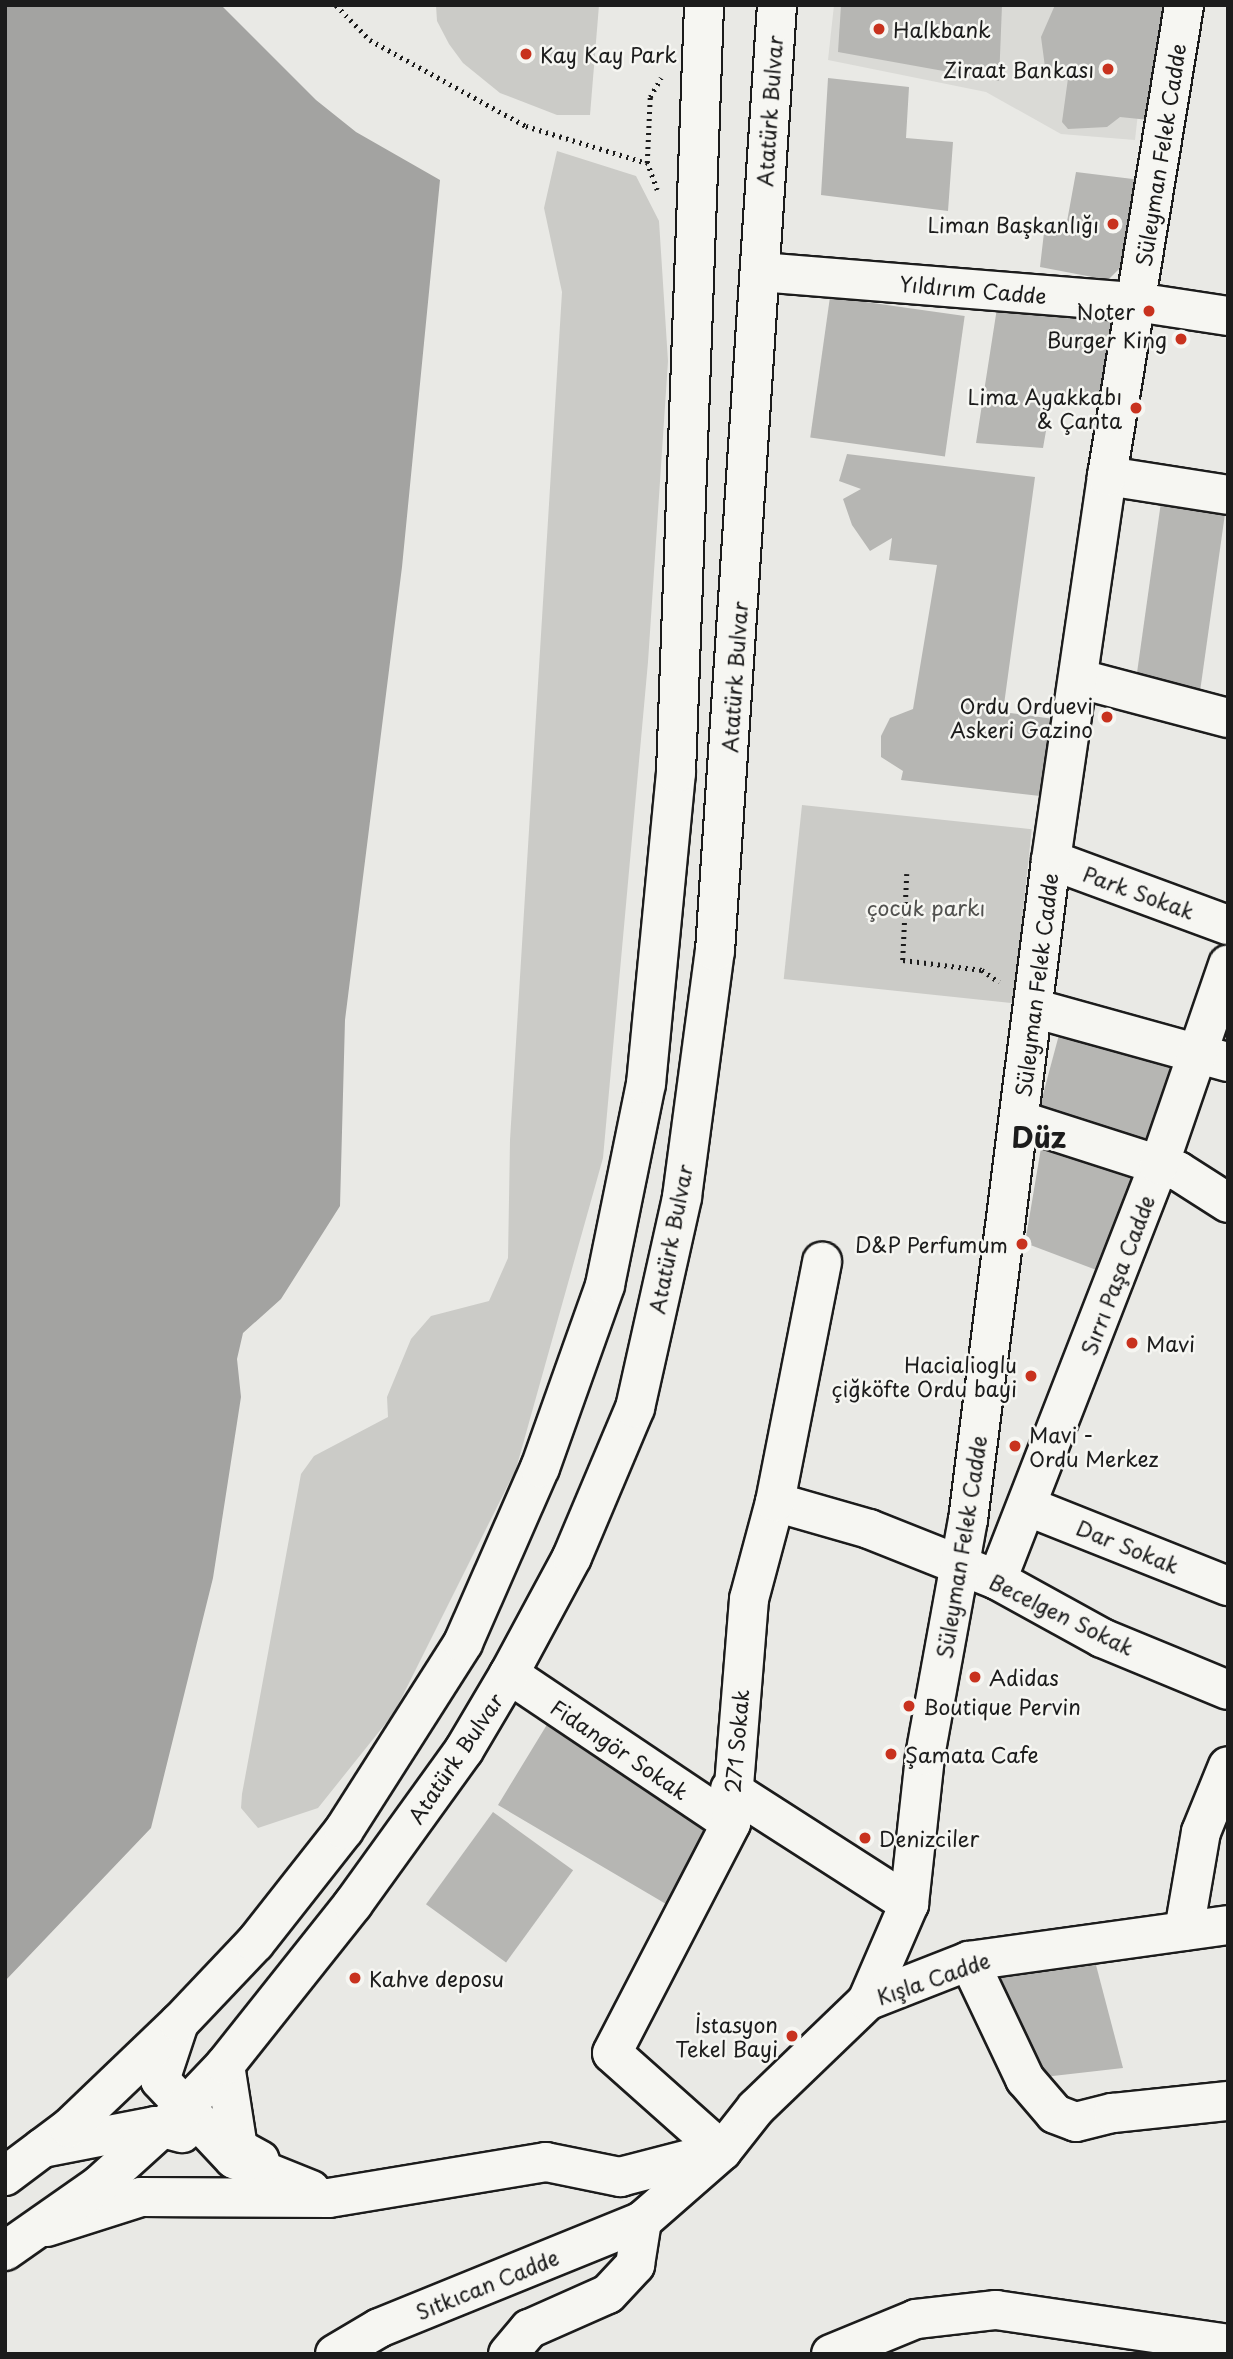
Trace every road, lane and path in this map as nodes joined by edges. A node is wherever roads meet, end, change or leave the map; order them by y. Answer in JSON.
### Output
{"nodes":[{"id":1,"x":336,"y":5,"type":"edge"},
{"id":2,"x":704,"y":5,"type":"edge"},
{"id":3,"x":777,"y":5,"type":"edge"},
{"id":4,"x":1184,"y":5,"type":"edge"},
{"id":5,"x":663,"y":75,"type":"dead end"},
{"id":6,"x":647,"y":163,"type":"junction"},
{"id":7,"x":661,"y":199,"type":"dead end"},
{"id":8,"x":760,"y":272,"type":"junction"},
{"id":9,"x":1136,"y":302,"type":"junction"},
{"id":10,"x":1228,"y":316,"type":"edge"},
{"id":11,"x":1107,"y":476,"type":"junction"},
{"id":12,"x":1228,"y":495,"type":"edge"},
{"id":13,"x":1080,"y":679,"type":"junction"},
{"id":14,"x":1228,"y":718,"type":"edge"},
{"id":15,"x":1051,"y":860,"type":"junction"},
{"id":16,"x":907,"y":874,"type":"dead end"},
{"id":17,"x":1228,"y":925,"type":"edge"},
{"id":18,"x":1228,"y":965,"type":"edge"},
{"id":19,"x":1033,"y":1008,"type":"junction"},
{"id":20,"x":1213,"y":1057,"type":"edge"},
{"id":21,"x":1019,"y":1120,"type":"junction"},
{"id":22,"x":1159,"y":1165,"type":"junction"},
{"id":23,"x":1228,"y":1203,"type":"edge"},
{"id":24,"x":822,"y":1262,"type":"dead end"},
{"id":25,"x":775,"y":1502,"type":"junction"},
{"id":26,"x":1029,"y":1507,"type":"junction"},
{"id":27,"x":961,"y":1566,"type":"junction"},
{"id":28,"x":996,"y":1580,"type":"junction"},
{"id":29,"x":1228,"y":1586,"type":"edge"},
{"id":30,"x":509,"y":1674,"type":"junction"},
{"id":31,"x":1228,"y":1690,"type":"edge"},
{"id":32,"x":1228,"y":1766,"type":"edge"},
{"id":33,"x":730,"y":1806,"type":"junction"},
{"id":34,"x":909,"y":1904,"type":"junction"},
{"id":35,"x":1228,"y":1925,"type":"edge"},
{"id":36,"x":1184,"y":1931,"type":"junction"},
{"id":37,"x":969,"y":1961,"type":"junction"},
{"id":38,"x":867,"y":2001,"type":"junction"},
{"id":39,"x":179,"y":2023,"type":"junction"},
{"id":40,"x":225,"y":2064,"type":"junction"},
{"id":41,"x":1228,"y":2101,"type":"edge"},
{"id":42,"x":173,"y":2118,"type":"junction"},
{"id":43,"x":229,"y":2145,"type":"junction"},
{"id":44,"x":42,"y":2148,"type":"junction"},
{"id":45,"x":722,"y":2151,"type":"junction"},
{"id":46,"x":5,"y":2176,"type":"edge"},
{"id":47,"x":329,"y":2198,"type":"junction"},
{"id":48,"x":642,"y":2221,"type":"junction"},
{"id":49,"x":20,"y":2241,"type":"edge"},
{"id":50,"x":1228,"y":2344,"type":"edge"},
{"id":51,"x":335,"y":2354,"type":"edge"},
{"id":52,"x":508,"y":2354,"type":"edge"},
{"id":53,"x":831,"y":2354,"type":"edge"}],
"edges":[{"from":1,"to":6,"type":"path"},
{"from":2,"to":39,"type":"main road"},
{"from":3,"to":8,"type":"main road","name":"Atatürk Bulvar"},
{"from":4,"to":9,"type":"main road","name":"Süleyman Felek Cadde"},
{"from":5,"to":6,"type":"path"},
{"from":6,"to":7,"type":"path"},
{"from":8,"to":9,"type":"main road","name":"Yıldırım Cadde"},
{"from":8,"to":30,"type":"main road","name":"Atatürk Bulvar"},
{"from":9,"to":10,"type":"main road","name":"Yıldırım Cadde"},
{"from":9,"to":11,"type":"main road","name":"Süleyman Felek Cadde"},
{"from":11,"to":12,"type":"main road"},
{"from":11,"to":13,"type":"main road","name":"Süleyman Felek Cadde"},
{"from":13,"to":14,"type":"main road"},
{"from":13,"to":15,"type":"main road","name":"Süleyman Felek Cadde"},
{"from":15,"to":17,"type":"main road","name":"Park Sokak"},
{"from":15,"to":19,"type":"main road","name":"Süleyman Felek Cadde"},
{"from":16,"to":19,"type":"path"},
{"from":18,"to":20,"type":"main road","name":"Sırrı Paşa Cadde"},
{"from":19,"to":20,"type":"main road"},
{"from":19,"to":21,"type":"main road","name":"Süleyman Felek Cadde"},
{"from":20,"to":22,"type":"main road","name":"Sırrı Paşa Cadde"},
{"from":21,"to":22,"type":"main road"},
{"from":21,"to":27,"type":"main road","name":"Süleyman Felek Cadde"},
{"from":22,"to":23,"type":"main road"},
{"from":22,"to":26,"type":"main road","name":"Sırrı Paşa Cadde"},
{"from":24,"to":25,"type":"main road","name":"271 Sokak"},
{"from":25,"to":27,"type":"main road","name":"Becelgen Sokak"},
{"from":25,"to":33,"type":"main road","name":"271 Sokak"},
{"from":26,"to":28,"type":"main road","name":"Sırrı Paşa Cadde"},
{"from":26,"to":29,"type":"main road","name":"Dar Sokak"},
{"from":27,"to":28,"type":"main road","name":"Becelgen Sokak"},
{"from":27,"to":34,"type":"main road","name":"Süleyman Felek Cadde"},
{"from":28,"to":31,"type":"main road","name":"Becelgen Sokak"},
{"from":30,"to":33,"type":"main road","name":"Fidangör Sokak"},
{"from":30,"to":40,"type":"main road","name":"Atatürk Bulvar"},
{"from":32,"to":36,"type":"main road"},
{"from":33,"to":34,"type":"main road","name":"Fidangör Sokak"},
{"from":33,"to":45,"type":"main road","name":"271 Sokak"},
{"from":34,"to":38,"type":"main road","name":"Süleyman Felek Cadde"},
{"from":35,"to":36,"type":"main road","name":"Kışla Cadde"},
{"from":36,"to":37,"type":"main road","name":"Kışla Cadde"},
{"from":37,"to":38,"type":"main road","name":"Kışla Cadde"},
{"from":37,"to":41,"type":"main road"},
{"from":38,"to":45,"type":"main road","name":"Kışla Cadde"},
{"from":39,"to":42,"type":"main road"},
{"from":39,"to":44,"type":"main road"},
{"from":40,"to":42,"type":"main road","name":"Atatürk Bulvar"},
{"from":40,"to":43,"type":"main road"},
{"from":42,"to":43,"type":"main road"},
{"from":42,"to":44,"type":"main road"},
{"from":42,"to":49,"type":"main road","name":"Atatürk Bulvar"},
{"from":43,"to":47,"type":"main road"},
{"from":44,"to":46,"type":"main road"},
{"from":45,"to":47,"type":"main road"},
{"from":45,"to":48,"type":"main road","name":"Kışla Cadde"},
{"from":47,"to":49,"type":"main road"},
{"from":48,"to":51,"type":"main road","name":"Sıtkıcan Cadde"},
{"from":48,"to":52,"type":"main road"},
{"from":50,"to":53,"type":"main road"}]}
